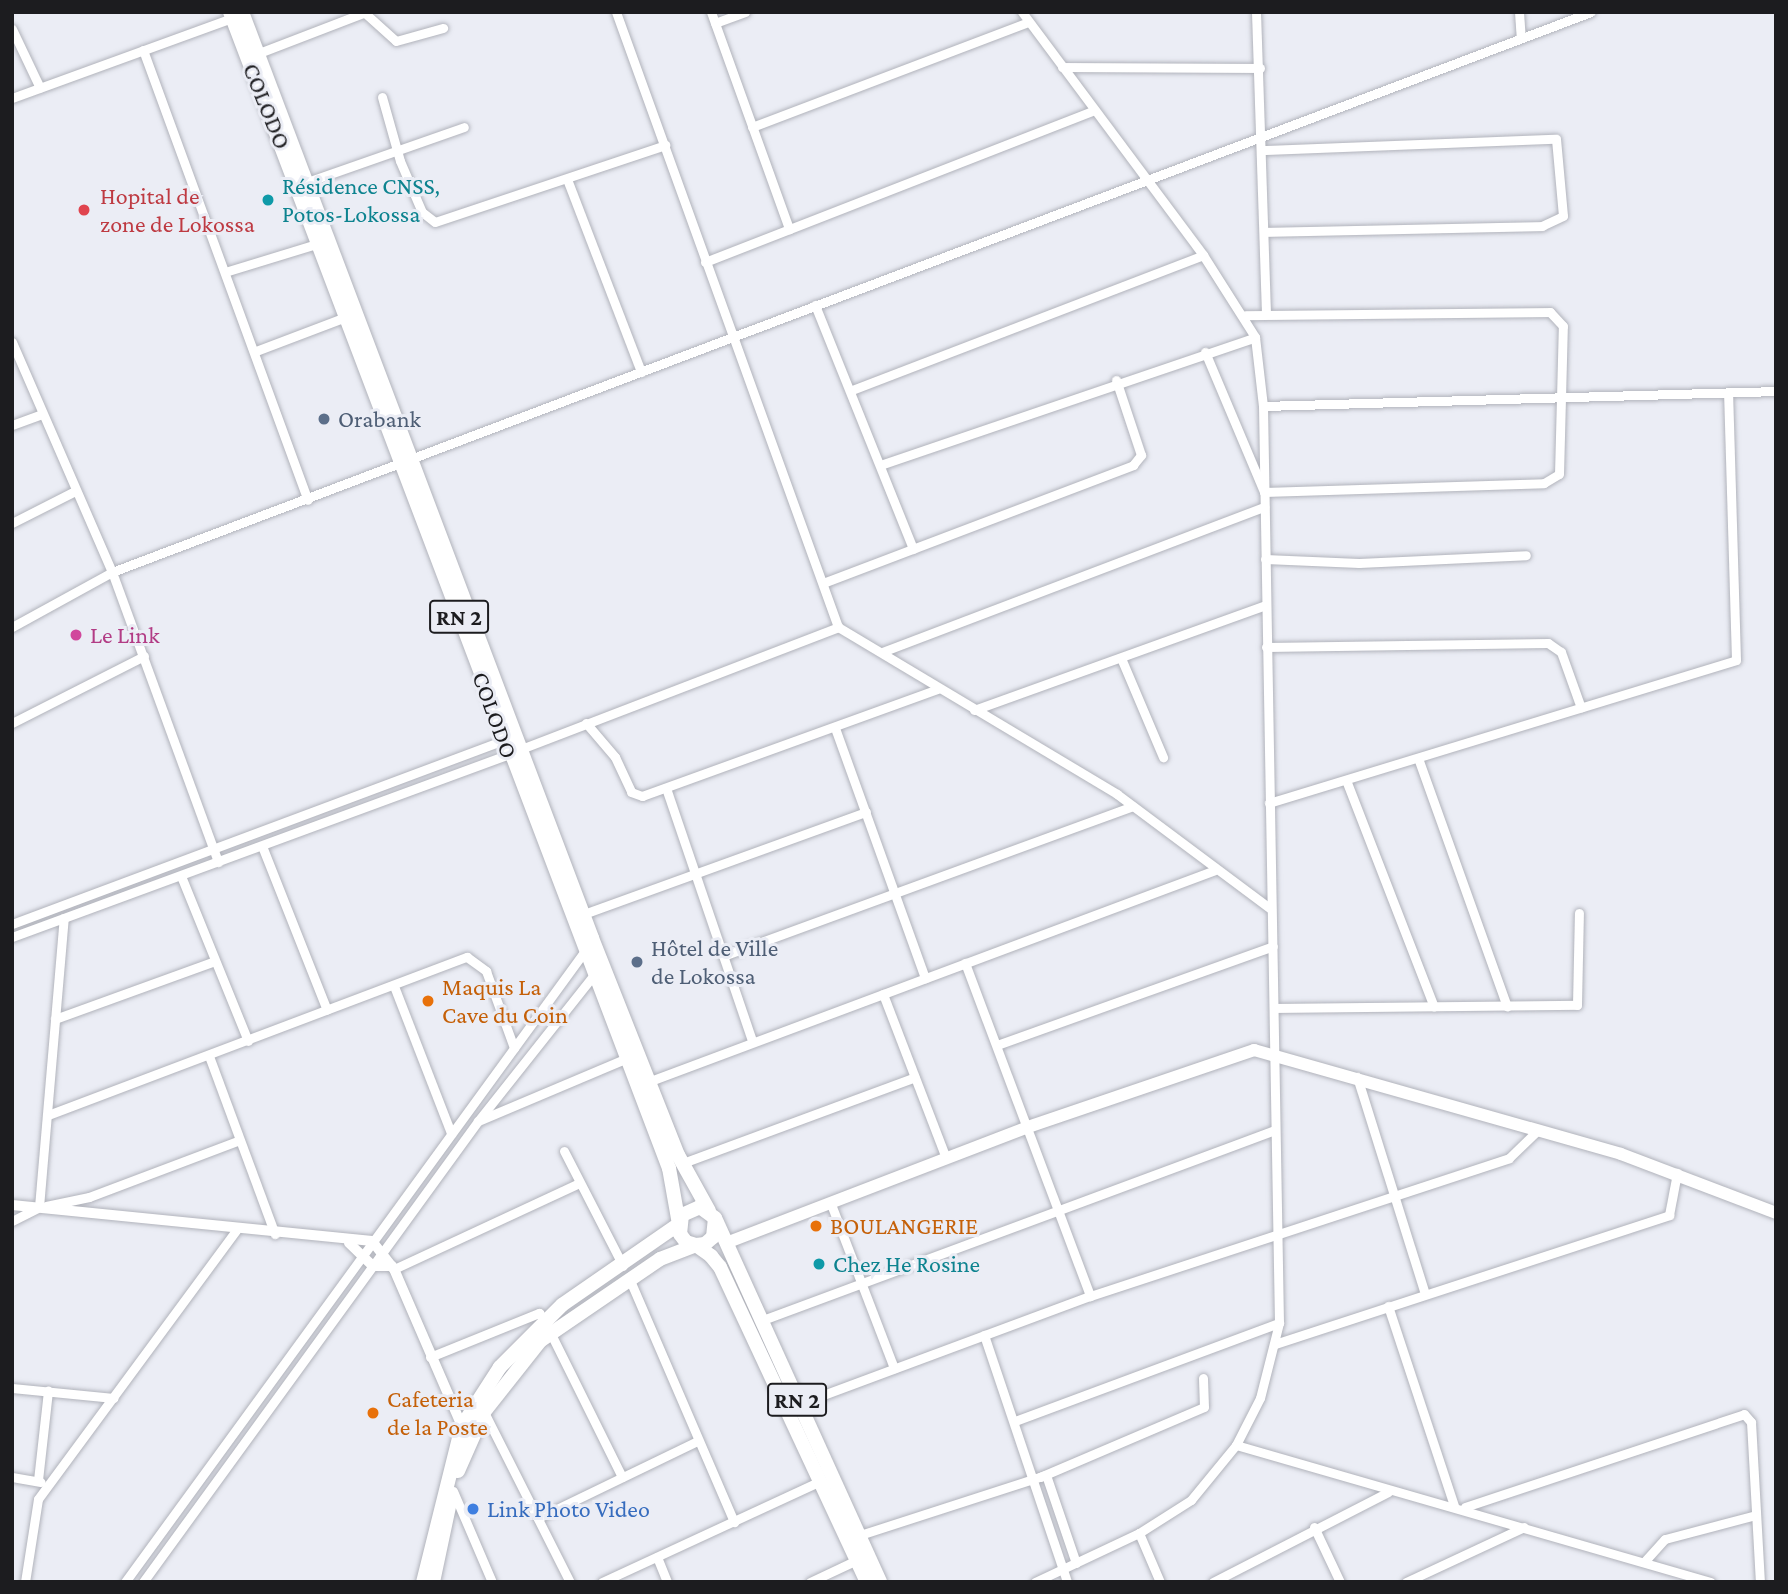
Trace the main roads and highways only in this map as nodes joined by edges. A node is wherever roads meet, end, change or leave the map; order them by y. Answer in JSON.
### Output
{"nodes":[{"id":1,"x":235,"y":14,"type":"edge"},
{"id":2,"x":409,"y":461,"type":"junction"},
{"id":3,"x":577,"y":917,"type":"junction"},
{"id":4,"x":643,"y":1083,"type":"junction"},
{"id":5,"x":1776,"y":1213,"type":"edge"},
{"id":6,"x":712,"y":1214,"type":"junction"},
{"id":7,"x":679,"y":1224,"type":"junction"},
{"id":8,"x":726,"y":1243,"type":"junction"},
{"id":9,"x":696,"y":1245,"type":"junction"},
{"id":10,"x":626,"y":1272,"type":"junction"},
{"id":11,"x":547,"y":1326,"type":"junction"},
{"id":12,"x":423,"y":1582,"type":"edge"},
{"id":13,"x":433,"y":1582,"type":"edge"},
{"id":14,"x":867,"y":1582,"type":"edge"},
{"id":15,"x":880,"y":1582,"type":"edge"}],
"edges":[{"from":1,"to":2,"type":"main road","name":"COLODO","number":"RN 2"},
{"from":1,"to":2,"type":"main road","name":"COLODO","number":"RN 2"},
{"from":2,"to":3,"type":"main road","name":"COLODO","number":"RN 2"},
{"from":3,"to":4,"type":"main road","name":"COLODO","number":"RN 2"},
{"from":3,"to":4,"type":"main road","name":"COLODO","number":"RN 2"},
{"from":4,"to":6,"type":"main road","name":"COLODO","number":"RN 2"},
{"from":4,"to":7,"type":"main road","name":"COLODO","number":"RN 2"},
{"from":5,"to":8,"type":"main road"},
{"from":6,"to":7,"type":"main road"},
{"from":6,"to":8,"type":"main road","number":"RN 2"},
{"from":6,"to":9,"type":"main road"},
{"from":7,"to":9,"type":"main road"},
{"from":7,"to":10,"type":"main road"},
{"from":8,"to":15,"type":"main road","number":"RN 2"},
{"from":9,"to":10,"type":"main road"},
{"from":9,"to":14,"type":"main road","number":"RN 2"},
{"from":10,"to":11,"type":"main road"},
{"from":11,"to":12,"type":"main road"},
{"from":11,"to":13,"type":"main road"}]}
